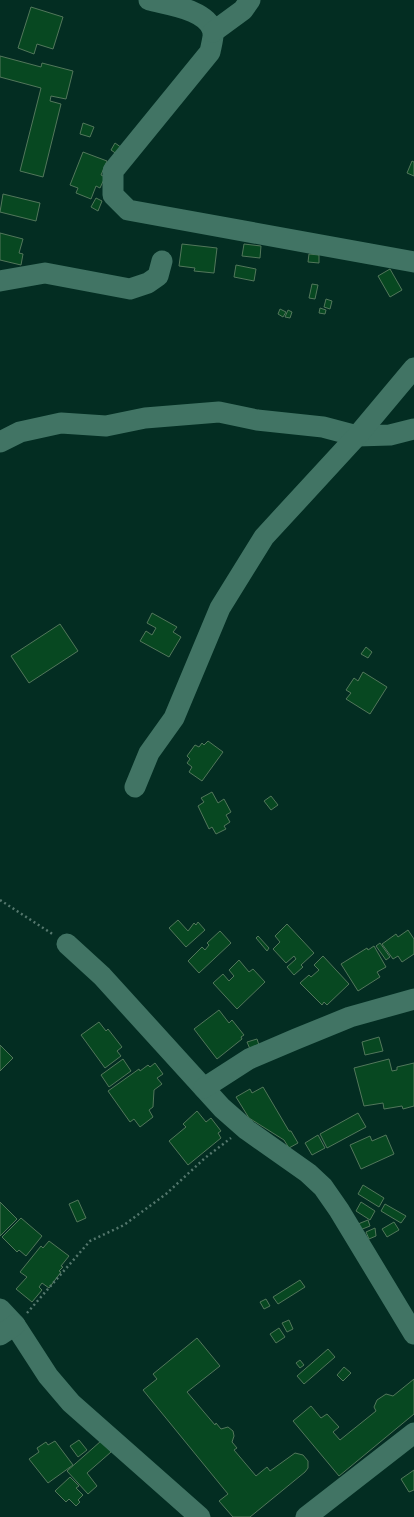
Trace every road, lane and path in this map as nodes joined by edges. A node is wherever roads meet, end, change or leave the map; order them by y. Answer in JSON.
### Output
{"nodes":[{"id":1,"x":149,"y":0,"type":"edge"},
{"id":2,"x":250,"y":0,"type":"edge"},
{"id":3,"x":213,"y":32,"type":"junction"},
{"id":4,"x":162,"y":261,"type":"dead end"},
{"id":5,"x":414,"y":262,"type":"edge"},
{"id":6,"x":0,"y":281,"type":"edge"},
{"id":7,"x":414,"y":368,"type":"edge"},
{"id":8,"x":414,"y":429,"type":"edge"},
{"id":9,"x":357,"y":436,"type":"junction"},
{"id":10,"x":0,"y":442,"type":"edge"},
{"id":11,"x":135,"y":787,"type":"dead end"},
{"id":12,"x":0,"y":900,"type":"edge"},
{"id":13,"x":67,"y":944,"type":"joint"},
{"id":14,"x":414,"y":999,"type":"edge"},
{"id":15,"x":204,"y":1088,"type":"junction"},
{"id":16,"x":247,"y":1130,"type":"junction"},
{"id":17,"x":0,"y":1309,"type":"edge"},
{"id":18,"x":8,"y":1330,"type":"edge"},
{"id":19,"x":414,"y":1334,"type":"edge"},
{"id":20,"x":414,"y":1433,"type":"edge"},
{"id":21,"x":200,"y":1517,"type":"edge"},
{"id":22,"x":306,"y":1517,"type":"edge"}],
"edges":[{"from":1,"to":3,"type":"street"},
{"from":2,"to":3,"type":"street"},
{"from":3,"to":5,"type":"street"},
{"from":4,"to":6,"type":"street"},
{"from":7,"to":9,"type":"street"},
{"from":8,"to":9,"type":"street"},
{"from":9,"to":10,"type":"street"},
{"from":9,"to":11,"type":"street"},
{"from":12,"to":13,"type":"path"},
{"from":13,"to":15,"type":"street"},
{"from":14,"to":15,"type":"street"},
{"from":15,"to":16,"type":"street"},
{"from":16,"to":18,"type":"path"},
{"from":16,"to":19,"type":"street"},
{"from":17,"to":18,"type":"street"},
{"from":18,"to":21,"type":"street"},
{"from":20,"to":22,"type":"street"}]}
